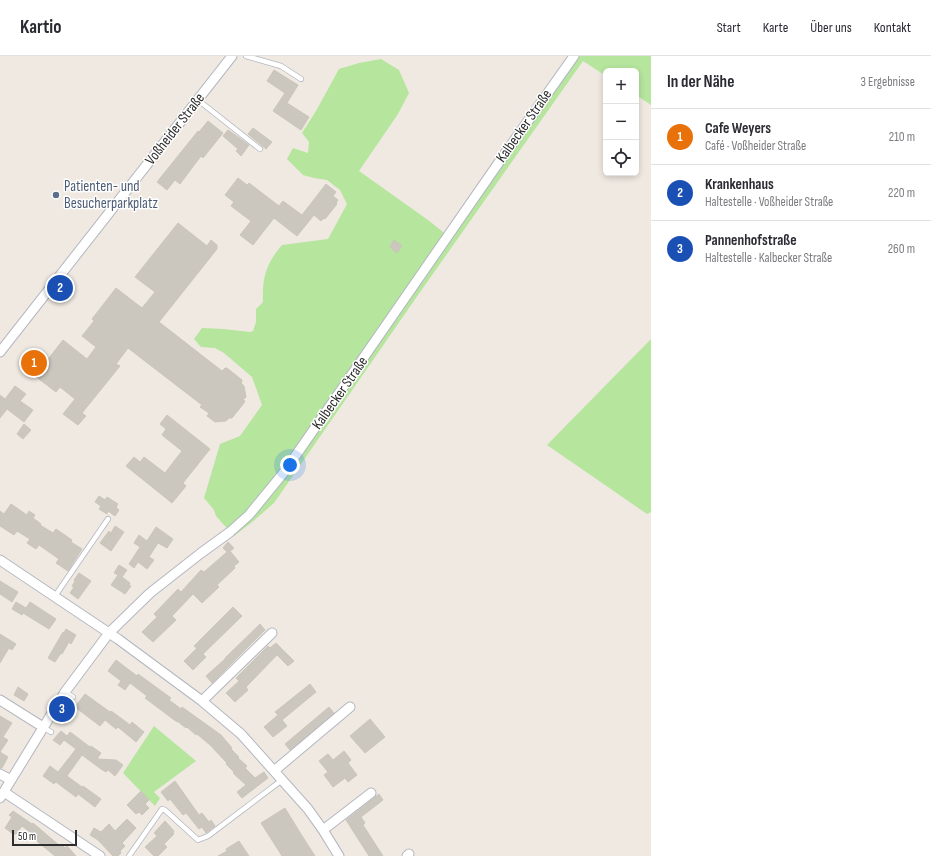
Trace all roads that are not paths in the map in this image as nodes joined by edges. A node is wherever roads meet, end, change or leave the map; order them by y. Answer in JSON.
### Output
{"nodes":[{"id":1,"x":232,"y":56,"type":"edge"},
{"id":2,"x":246,"y":56,"type":"edge"},
{"id":3,"x":574,"y":56,"type":"edge"},
{"id":4,"x":301,"y":79,"type":"dead end"},
{"id":5,"x":198,"y":100,"type":"junction"},
{"id":6,"x":260,"y":149,"type":"dead end"},
{"id":7,"x":0,"y":352,"type":"edge"},
{"id":8,"x":108,"y":520,"type":"dead end"},
{"id":9,"x":0,"y":560,"type":"edge"},
{"id":10,"x":55,"y":596,"type":"junction"},
{"id":11,"x":109,"y":633,"type":"junction"},
{"id":12,"x":272,"y":633,"type":"dead end"},
{"id":13,"x":0,"y":700,"type":"edge"},
{"id":14,"x":202,"y":701,"type":"junction"},
{"id":15,"x":350,"y":707,"type":"dead end"},
{"id":16,"x":47,"y":729,"type":"junction"},
{"id":17,"x":274,"y":771,"type":"junction"},
{"id":18,"x":0,"y":774,"type":"edge"},
{"id":19,"x":11,"y":780,"type":"junction"},
{"id":20,"x":282,"y":780,"type":"junction"},
{"id":21,"x":371,"y":793,"type":"dead end"},
{"id":22,"x":2,"y":795,"type":"edge"},
{"id":23,"x":323,"y":830,"type":"junction"},
{"id":24,"x":100,"y":856,"type":"edge"},
{"id":25,"x":129,"y":856,"type":"edge"},
{"id":26,"x":340,"y":856,"type":"edge"}],
"edges":[{"from":1,"to":5,"type":"street","name":"Voßheider Straße"},
{"from":2,"to":4,"type":"lane"},
{"from":3,"to":11,"type":"street","name":"Kalbecker Straße"},
{"from":5,"to":6,"type":"lane"},
{"from":5,"to":7,"type":"street","name":"Voßheider Straße"},
{"from":8,"to":10,"type":"lane"},
{"from":9,"to":10,"type":"street"},
{"from":10,"to":11,"type":"street"},
{"from":11,"to":14,"type":"street"},
{"from":11,"to":16,"type":"street","name":"Kalbecker Straße"},
{"from":12,"to":14,"type":"street"},
{"from":13,"to":16,"type":"street"},
{"from":14,"to":17,"type":"street"},
{"from":15,"to":17,"type":"street"},
{"from":16,"to":19,"type":"street","name":"Kalbecker Straße"},
{"from":17,"to":20,"type":"street"},
{"from":18,"to":19,"type":"street"},
{"from":19,"to":22,"type":"street","name":"Kalbecker Straße"},
{"from":20,"to":23,"type":"street"},
{"from":20,"to":25,"type":"lane"},
{"from":21,"to":23,"type":"street"},
{"from":22,"to":24,"type":"street","name":"Kalbecker Straße"},
{"from":23,"to":26,"type":"street"}]}
